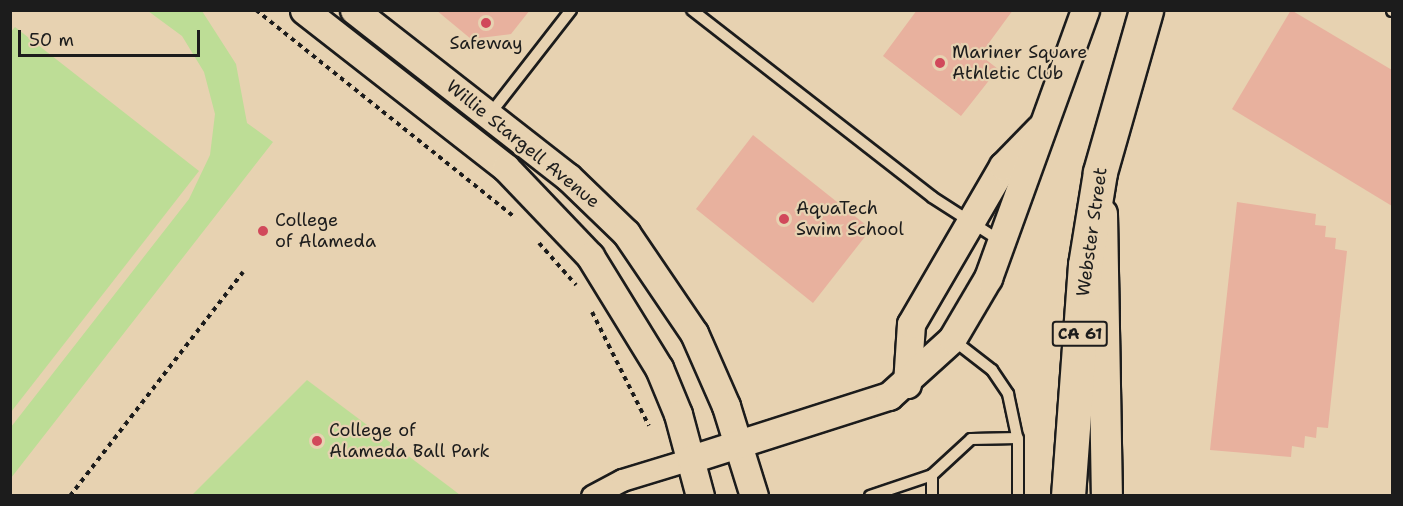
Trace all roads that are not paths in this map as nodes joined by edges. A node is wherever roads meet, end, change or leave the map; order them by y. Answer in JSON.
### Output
{"nodes":[{"id":1,"x":304,"y":10,"type":"edge"},
{"id":2,"x":354,"y":10,"type":"edge"},
{"id":3,"x":571,"y":10,"type":"edge"},
{"id":4,"x":692,"y":10,"type":"edge"},
{"id":5,"x":1085,"y":10,"type":"edge"},
{"id":6,"x":1146,"y":10,"type":"edge"},
{"id":7,"x":490,"y":114,"type":"junction"},
{"id":8,"x":1044,"y":124,"type":"junction"},
{"id":9,"x":1100,"y":172,"type":"junction"},
{"id":10,"x":968,"y":220,"type":"junction"},
{"id":11,"x":1002,"y":242,"type":"junction"},
{"id":12,"x":952,"y":339,"type":"junction"},
{"id":13,"x":907,"y":384,"type":"junction"},
{"id":14,"x":1018,"y":438,"type":"junction"},
{"id":15,"x":740,"y":445,"type":"junction"},
{"id":16,"x":691,"y":459,"type":"junction"},
{"id":17,"x":932,"y":475,"type":"junction"},
{"id":18,"x":592,"y":495,"type":"edge"},
{"id":19,"x":700,"y":495,"type":"edge"},
{"id":20,"x":754,"y":495,"type":"edge"},
{"id":21,"x":870,"y":495,"type":"edge"},
{"id":22,"x":932,"y":495,"type":"edge"},
{"id":23,"x":1018,"y":495,"type":"edge"},
{"id":24,"x":1068,"y":495,"type":"edge"},
{"id":25,"x":1107,"y":495,"type":"edge"}],
"edges":[{"from":1,"to":16,"type":"street","name":"Willie Stargell Avenue"},
{"from":2,"to":7,"type":"street","name":"Willie Stargell Avenue"},
{"from":3,"to":7,"type":"lane"},
{"from":4,"to":10,"type":"lane"},
{"from":5,"to":8,"type":"street"},
{"from":6,"to":9,"type":"main road","name":"Webster Street","number":"CA 61"},
{"from":7,"to":15,"type":"street","name":"Willie Stargell Avenue"},
{"from":8,"to":10,"type":"street"},
{"from":8,"to":11,"type":"street"},
{"from":9,"to":24,"type":"main road","name":"Webster Street","number":"CA 61"},
{"from":9,"to":25,"type":"main road"},
{"from":10,"to":11,"type":"lane"},
{"from":10,"to":13,"type":"street"},
{"from":11,"to":12,"type":"street"},
{"from":12,"to":13,"type":"street"},
{"from":12,"to":14,"type":"lane"},
{"from":13,"to":15,"type":"street"},
{"from":14,"to":17,"type":"lane"},
{"from":14,"to":23,"type":"lane"},
{"from":15,"to":16,"type":"street"},
{"from":15,"to":20,"type":"street","name":"Willie Stargell Avenue"},
{"from":16,"to":18,"type":"street"},
{"from":16,"to":19,"type":"street","name":"Willie Stargell Avenue"},
{"from":17,"to":21,"type":"lane"},
{"from":17,"to":22,"type":"lane"}]}
